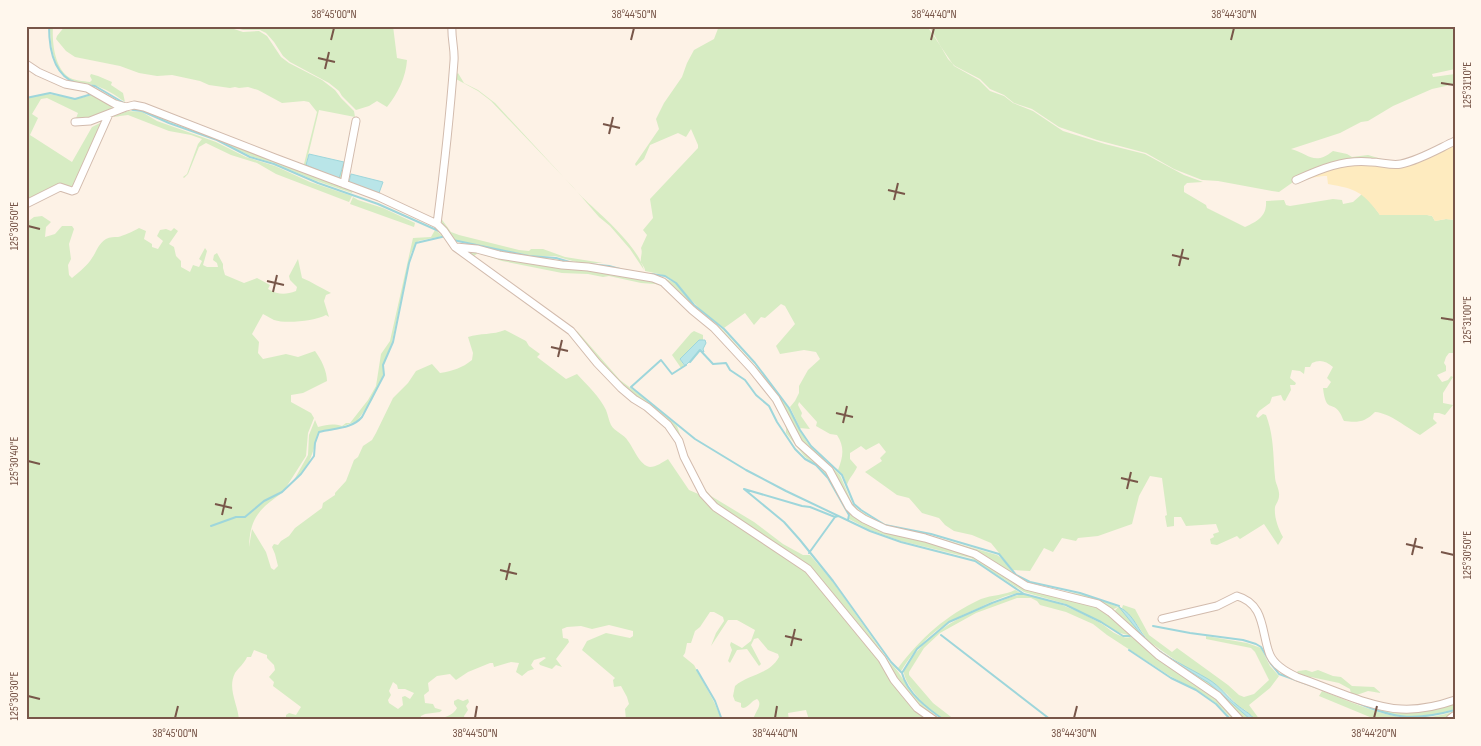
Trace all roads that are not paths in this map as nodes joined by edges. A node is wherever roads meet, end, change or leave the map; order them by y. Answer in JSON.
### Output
{"nodes":[{"id":1,"x":452,"y":26,"type":"edge"},
{"id":2,"x":26,"y":64,"type":"edge"},
{"id":3,"x":126,"y":108,"type":"junction"},
{"id":4,"x":109,"y":114,"type":"junction"},
{"id":5,"x":356,"y":120,"type":"dead end"},
{"id":6,"x":75,"y":122,"type":"dead end"},
{"id":7,"x":1455,"y":141,"type":"edge"},
{"id":8,"x":1296,"y":180,"type":"dead end"},
{"id":9,"x":344,"y":184,"type":"junction"},
{"id":10,"x":26,"y":204,"type":"edge"},
{"id":11,"x":437,"y":224,"type":"junction"},
{"id":12,"x":456,"y":247,"type":"junction"},
{"id":13,"x":1162,"y":620,"type":"dead end"},
{"id":14,"x":1455,"y":700,"type":"edge"},
{"id":15,"x":1455,"y":717,"type":"edge"},
{"id":16,"x":934,"y":720,"type":"edge"},
{"id":17,"x":1240,"y":720,"type":"edge"},
{"id":18,"x":1451,"y":720,"type":"edge"}],
"edges":[{"from":1,"to":11,"type":"street"},
{"from":2,"to":3,"type":"street"},
{"from":3,"to":4,"type":"street"},
{"from":3,"to":9,"type":"street"},
{"from":4,"to":6,"type":"street"},
{"from":4,"to":10,"type":"street"},
{"from":5,"to":9,"type":"street"},
{"from":7,"to":8,"type":"street"},
{"from":9,"to":11,"type":"street"},
{"from":11,"to":12,"type":"street"},
{"from":12,"to":16,"type":"street"},
{"from":12,"to":17,"type":"street"},
{"from":13,"to":14,"type":"street"},
{"from":15,"to":18,"type":"street"}]}
